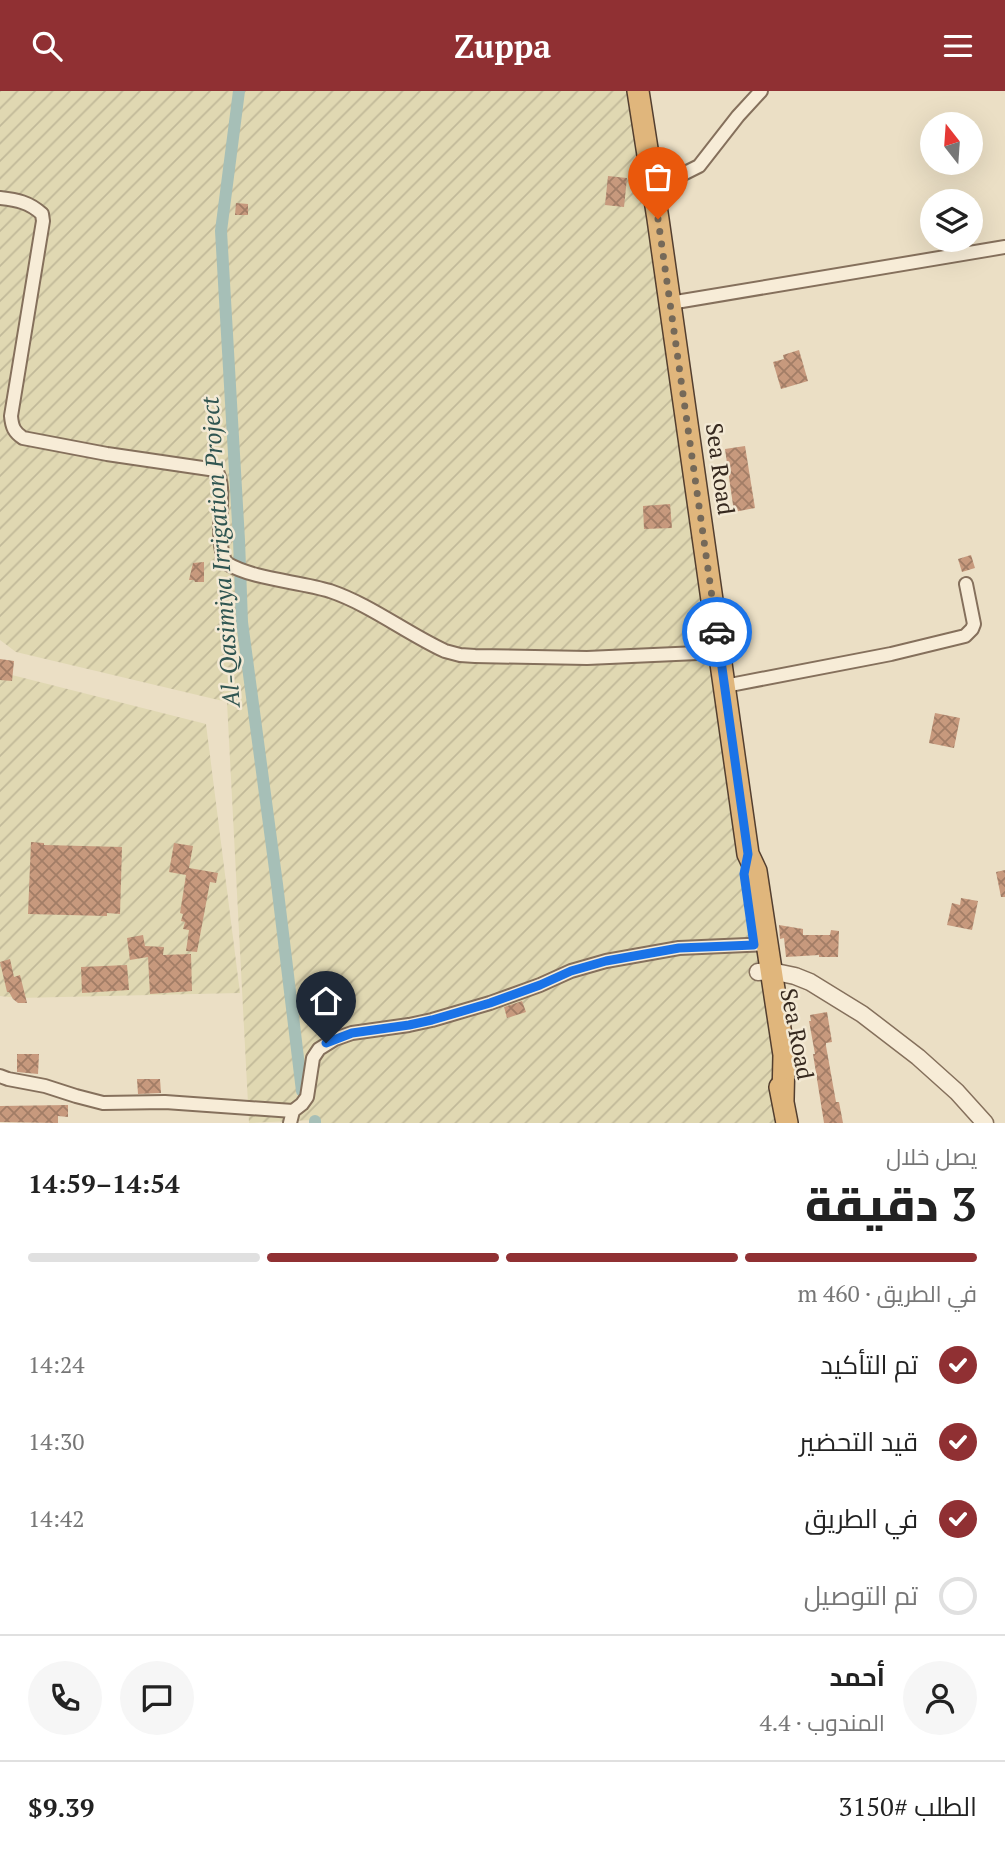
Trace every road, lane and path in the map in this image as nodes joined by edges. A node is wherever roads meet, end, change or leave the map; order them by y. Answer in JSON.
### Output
{"nodes":[{"id":1,"x":638,"y":91,"type":"edge"},
{"id":2,"x":761,"y":91,"type":"edge"},
{"id":3,"x":652,"y":183,"type":"junction"},
{"id":4,"x":0,"y":198,"type":"edge"},
{"id":5,"x":1005,"y":247,"type":"edge"},
{"id":6,"x":670,"y":303,"type":"junction"},
{"id":7,"x":966,"y":585,"type":"dead end"},
{"id":8,"x":720,"y":652,"type":"junction"},
{"id":9,"x":725,"y":686,"type":"junction"},
{"id":10,"x":761,"y":945,"type":"junction"},
{"id":11,"x":764,"y":971,"type":"junction"},
{"id":12,"x":3,"y":1079,"type":"edge"},
{"id":13,"x":291,"y":1117,"type":"edge"},
{"id":14,"x":787,"y":1123,"type":"edge"},
{"id":15,"x":985,"y":1123,"type":"edge"}],
"edges":[{"from":1,"to":3,"type":"highway","name":"Sea Road"},
{"from":2,"to":3,"type":"street"},
{"from":3,"to":6,"type":"highway","name":"Sea Road"},
{"from":4,"to":8,"type":"street"},
{"from":5,"to":6,"type":"street"},
{"from":6,"to":8,"type":"highway","name":"Sea Road"},
{"from":7,"to":9,"type":"street"},
{"from":8,"to":9,"type":"highway","name":"Sea Road"},
{"from":9,"to":10,"type":"highway","name":"Sea Road"},
{"from":10,"to":11,"type":"highway","name":"Sea Road"},
{"from":10,"to":13,"type":"street"},
{"from":11,"to":14,"type":"highway","name":"Sea Road"},
{"from":11,"to":15,"type":"street"},
{"from":12,"to":13,"type":"street"}]}
